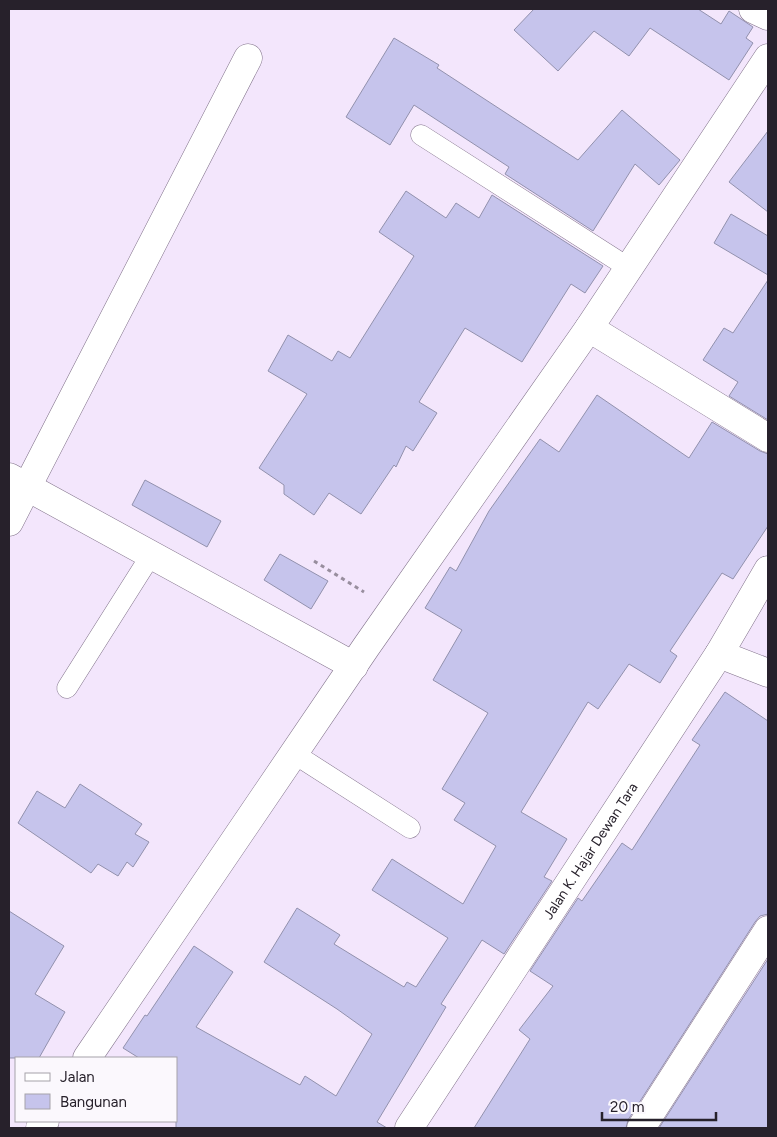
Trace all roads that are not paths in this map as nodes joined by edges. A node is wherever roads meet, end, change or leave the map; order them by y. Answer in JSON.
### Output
{"nodes":[{"id":1,"x":753,"y":9,"type":"edge"},
{"id":2,"x":768,"y":16,"type":"edge"},
{"id":3,"x":248,"y":58,"type":"dead end"},
{"id":4,"x":768,"y":58,"type":"edge"},
{"id":5,"x":420,"y":134,"type":"dead end"},
{"id":6,"x":629,"y":268,"type":"junction"},
{"id":7,"x":588,"y":328,"type":"junction"},
{"id":8,"x":768,"y":438,"type":"edge"},
{"id":9,"x":18,"y":482,"type":"edge"},
{"id":10,"x":9,"y":522,"type":"edge"},
{"id":11,"x":151,"y":555,"type":"junction"},
{"id":12,"x":768,"y":570,"type":"edge"},
{"id":13,"x":719,"y":654,"type":"junction"},
{"id":14,"x":354,"y":666,"type":"junction"},
{"id":15,"x":768,"y":673,"type":"edge"},
{"id":16,"x":67,"y":688,"type":"dead end"},
{"id":17,"x":294,"y":754,"type":"junction"},
{"id":18,"x":410,"y":828,"type":"dead end"},
{"id":19,"x":768,"y":930,"type":"edge"},
{"id":20,"x":88,"y":1057,"type":"edge"},
{"id":21,"x":409,"y":1128,"type":"edge"},
{"id":22,"x":642,"y":1128,"type":"edge"}],
"edges":[{"from":1,"to":2,"type":"street"},
{"from":3,"to":9,"type":"street"},
{"from":4,"to":6,"type":"street"},
{"from":5,"to":6,"type":"lane"},
{"from":6,"to":7,"type":"street"},
{"from":7,"to":8,"type":"street"},
{"from":7,"to":14,"type":"street"},
{"from":9,"to":10,"type":"street"},
{"from":9,"to":11,"type":"street"},
{"from":11,"to":14,"type":"street"},
{"from":11,"to":16,"type":"lane"},
{"from":12,"to":13,"type":"street","name":"Jalan K. Hajar Dewan Tara"},
{"from":13,"to":15,"type":"street"},
{"from":13,"to":21,"type":"street","name":"Jalan K. Hajar Dewan Tara"},
{"from":14,"to":17,"type":"street"},
{"from":17,"to":18,"type":"lane"},
{"from":17,"to":20,"type":"street"},
{"from":19,"to":22,"type":"street"}]}
